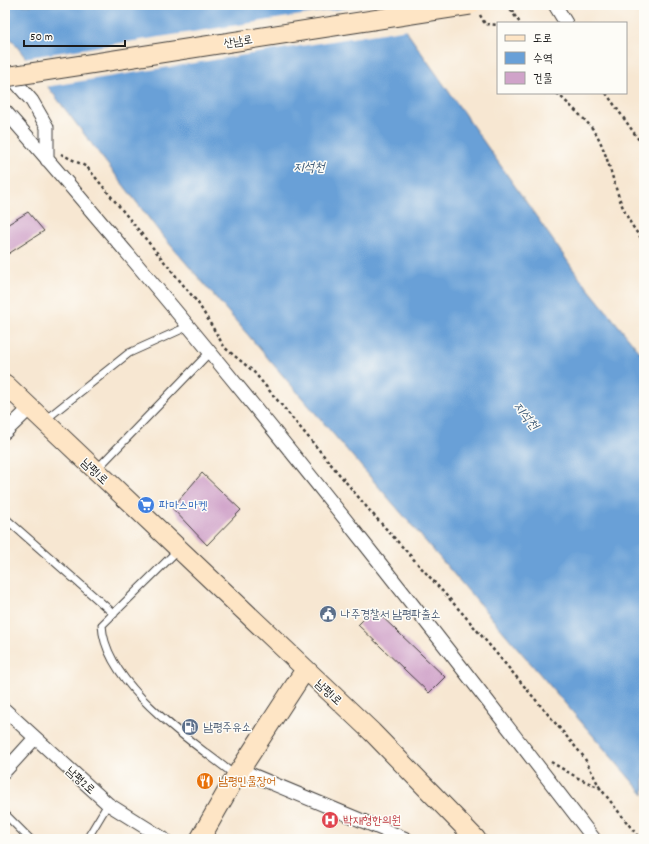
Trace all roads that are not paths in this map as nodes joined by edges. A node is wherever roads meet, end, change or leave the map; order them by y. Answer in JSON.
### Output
{"nodes":[{"id":1,"x":555,"y":5,"type":"edge"},
{"id":2,"x":474,"y":8,"type":"edge"},
{"id":3,"x":565,"y":22,"type":"edge"},
{"id":4,"x":5,"y":69,"type":"edge"},
{"id":5,"x":5,"y":77,"type":"edge"},
{"id":6,"x":5,"y":111,"type":"edge"},
{"id":7,"x":48,"y":154,"type":"junction"},
{"id":8,"x":189,"y":326,"type":"junction"},
{"id":9,"x":210,"y":352,"type":"junction"},
{"id":10,"x":5,"y":384,"type":"edge"},
{"id":11,"x":30,"y":408,"type":"junction"},
{"id":12,"x":44,"y":421,"type":"junction"},
{"id":13,"x":5,"y":432,"type":"edge"},
{"id":14,"x":95,"y":471,"type":"junction"},
{"id":15,"x":5,"y":518,"type":"edge"},
{"id":16,"x":178,"y":550,"type":"junction"},
{"id":17,"x":114,"y":614,"type":"junction"},
{"id":18,"x":305,"y":670,"type":"junction"},
{"id":19,"x":5,"y":710,"type":"edge"},
{"id":20,"x":35,"y":738,"type":"junction"},
{"id":21,"x":5,"y":771,"type":"edge"},
{"id":22,"x":238,"y":773,"type":"junction"},
{"id":23,"x":108,"y":804,"type":"junction"},
{"id":24,"x":5,"y":814,"type":"edge"},
{"id":25,"x":30,"y":839,"type":"edge"},
{"id":26,"x":87,"y":839,"type":"edge"},
{"id":27,"x":164,"y":839,"type":"edge"},
{"id":28,"x":200,"y":839,"type":"edge"},
{"id":29,"x":406,"y":839,"type":"edge"},
{"id":30,"x":476,"y":839,"type":"edge"},
{"id":31,"x":594,"y":839,"type":"edge"}],
"edges":[{"from":1,"to":3,"type":"street"},
{"from":2,"to":5,"type":"street","name":"산남로","bridge":true},
{"from":4,"to":7,"type":"street"},
{"from":6,"to":7,"type":"street"},
{"from":7,"to":8,"type":"street"},
{"from":8,"to":9,"type":"street"},
{"from":8,"to":12,"type":"lane"},
{"from":9,"to":14,"type":"lane"},
{"from":9,"to":31,"type":"street"},
{"from":10,"to":11,"type":"street","name":"남평1로"},
{"from":11,"to":12,"type":"street","name":"남평1로"},
{"from":11,"to":13,"type":"street"},
{"from":12,"to":14,"type":"street","name":"남평1로"},
{"from":14,"to":16,"type":"street","name":"남평1로"},
{"from":15,"to":17,"type":"lane"},
{"from":16,"to":17,"type":"lane"},
{"from":16,"to":18,"type":"street","name":"남평1로"},
{"from":17,"to":22,"type":"lane"},
{"from":18,"to":22,"type":"street"},
{"from":18,"to":30,"type":"street","name":"남평1로"},
{"from":19,"to":20,"type":"street","name":"남평2로"},
{"from":20,"to":21,"type":"street"},
{"from":20,"to":23,"type":"street","name":"남평2로"},
{"from":22,"to":28,"type":"street"},
{"from":22,"to":29,"type":"street"},
{"from":23,"to":26,"type":"lane"},
{"from":23,"to":27,"type":"street","name":"남평2로"},
{"from":24,"to":25,"type":"lane"}]}
